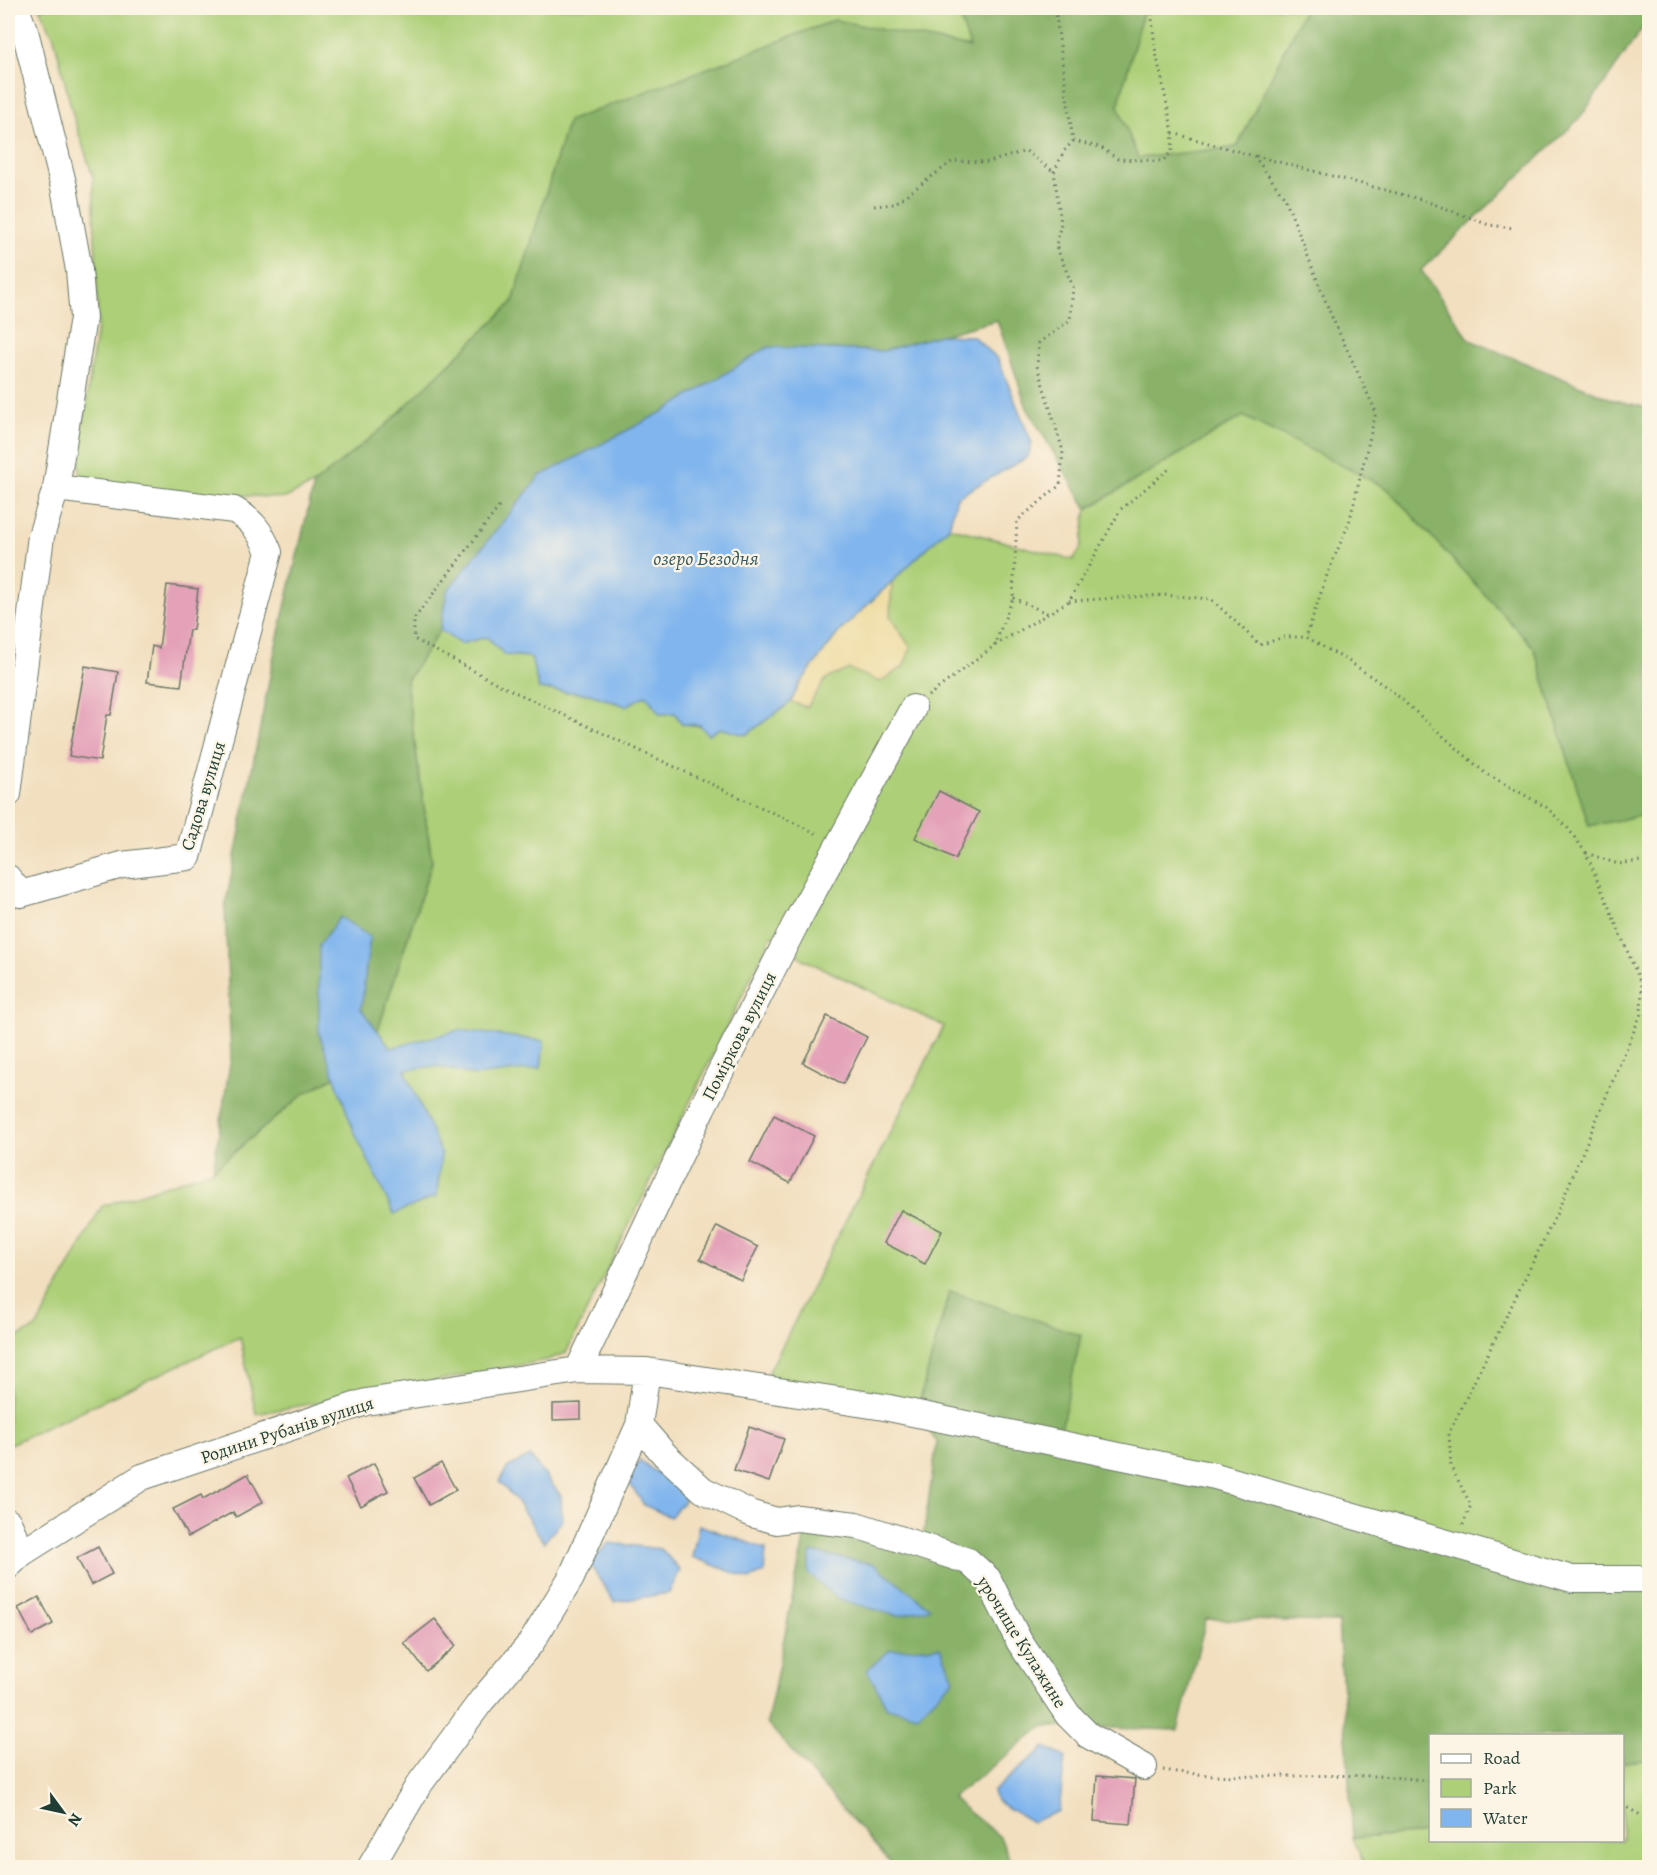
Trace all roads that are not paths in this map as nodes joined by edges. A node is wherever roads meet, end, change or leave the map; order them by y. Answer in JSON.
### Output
{"nodes":[{"id":1,"x":16,"y":8,"type":"edge"},
{"id":2,"x":57,"y":488,"type":"junction"},
{"id":3,"x":912,"y":708,"type":"road end"},
{"id":4,"x":8,"y":794,"type":"edge"},
{"id":5,"x":8,"y":878,"type":"edge"},
{"id":6,"x":578,"y":1370,"type":"junction"},
{"id":7,"x":647,"y":1371,"type":"junction"},
{"id":8,"x":639,"y":1425,"type":"junction"},
{"id":9,"x":8,"y":1522,"type":"edge"},
{"id":10,"x":15,"y":1560,"type":"edge"},
{"id":11,"x":1650,"y":1579,"type":"edge"},
{"id":12,"x":1144,"y":1767,"type":"road end"},
{"id":13,"x":370,"y":1868,"type":"edge"}],
"edges":[{"from":1,"to":2,"type":"street"},
{"from":2,"to":4,"type":"street"},
{"from":2,"to":5,"type":"street","name":"Садова вулиця"},
{"from":3,"to":6,"type":"street","name":"Поміркова вулиця"},
{"from":6,"to":7,"type":"street","name":"Родини Рубанів вулиця"},
{"from":6,"to":10,"type":"street","name":"Родини Рубанів вулиця"},
{"from":7,"to":8,"type":"street"},
{"from":7,"to":11,"type":"street","name":"Родини Рубанів вулиця"},
{"from":8,"to":12,"type":"street","name":"урочище Кулажине"},
{"from":8,"to":13,"type":"street"},
{"from":9,"to":10,"type":"street","name":"Родини Рубанів вулиця"}]}
